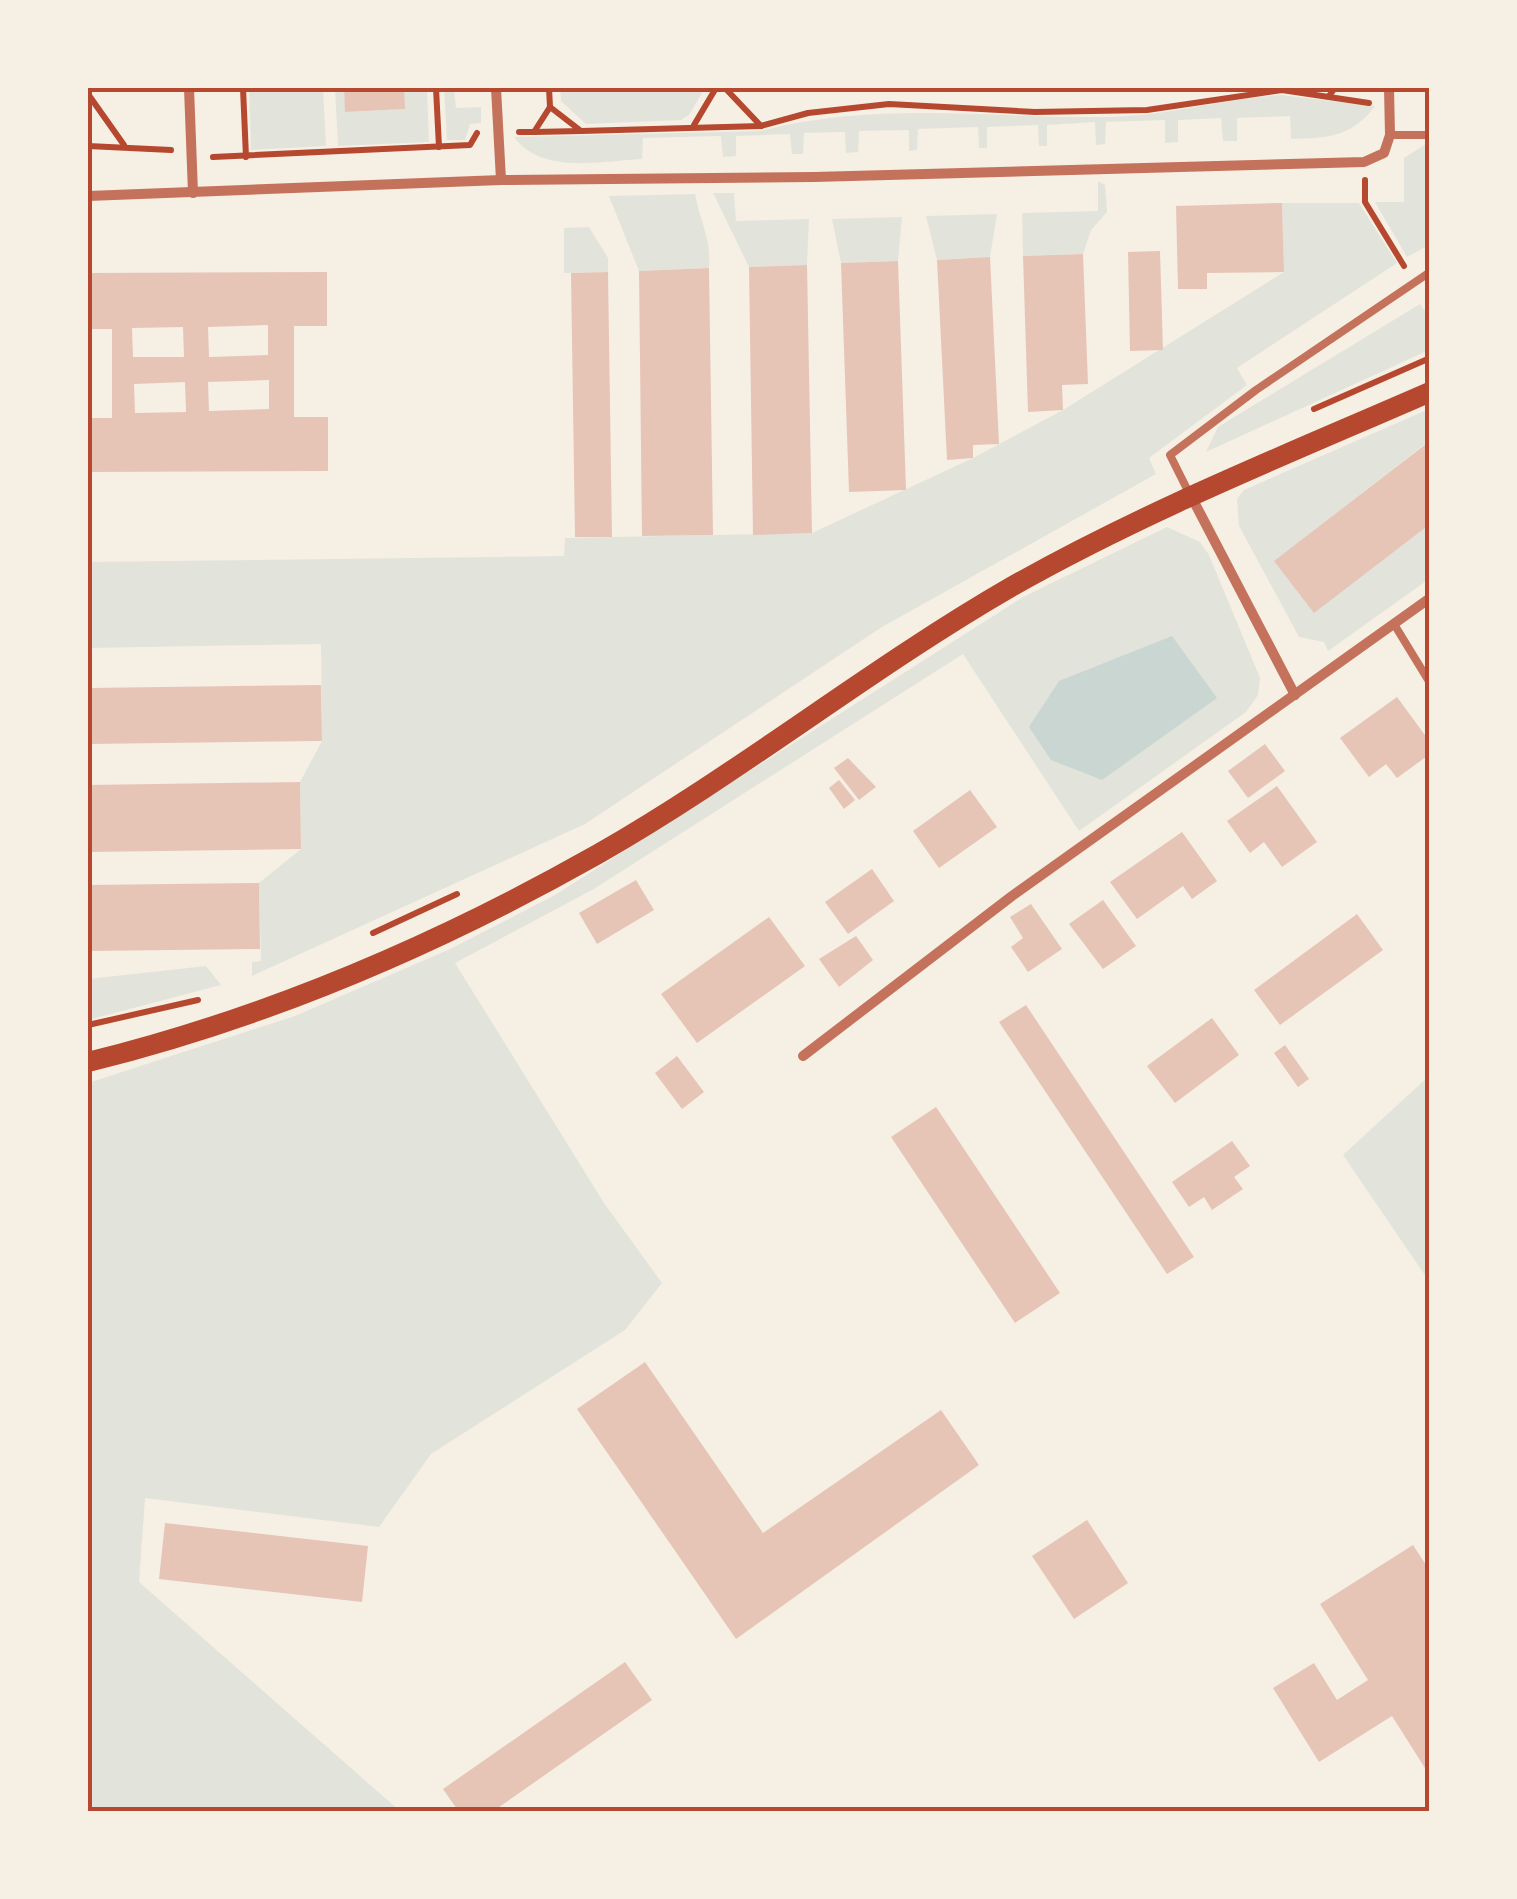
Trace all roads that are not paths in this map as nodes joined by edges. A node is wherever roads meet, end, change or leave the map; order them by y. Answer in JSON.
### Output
{"nodes":[{"id":1,"x":189,"y":88,"type":"edge"},
{"id":2,"x":496,"y":88,"type":"edge"},
{"id":3,"x":1389,"y":88,"type":"edge"},
{"id":4,"x":1390,"y":135,"type":"junction"},
{"id":5,"x":1430,"y":135,"type":"edge"},
{"id":6,"x":500,"y":180,"type":"junction"},
{"id":7,"x":193,"y":193,"type":"junction"},
{"id":8,"x":88,"y":196,"type":"edge"},
{"id":9,"x":1430,"y":272,"type":"edge"},
{"id":10,"x":1430,"y":392,"type":"edge"},
{"id":11,"x":1190,"y":496,"type":"junction"},
{"id":12,"x":1430,"y":598,"type":"edge"},
{"id":13,"x":1394,"y":624,"type":"junction"},
{"id":14,"x":1430,"y":683,"type":"edge"},
{"id":15,"x":1295,"y":694,"type":"junction"},
{"id":16,"x":802,"y":1056,"type":"dead end"},
{"id":17,"x":88,"y":1062,"type":"edge"}],
"edges":[{"from":1,"to":7,"type":"street"},
{"from":2,"to":6,"type":"street"},
{"from":3,"to":4,"type":"street"},
{"from":4,"to":5,"type":"lane"},
{"from":4,"to":6,"type":"street"},
{"from":6,"to":7,"type":"street"},
{"from":7,"to":8,"type":"street"},
{"from":9,"to":11,"type":"lane"},
{"from":10,"to":11,"type":"main road"},
{"from":11,"to":15,"type":"street"},
{"from":11,"to":17,"type":"main road"},
{"from":12,"to":13,"type":"street"},
{"from":13,"to":14,"type":"lane"},
{"from":13,"to":15,"type":"street"},
{"from":15,"to":16,"type":"street"}]}
